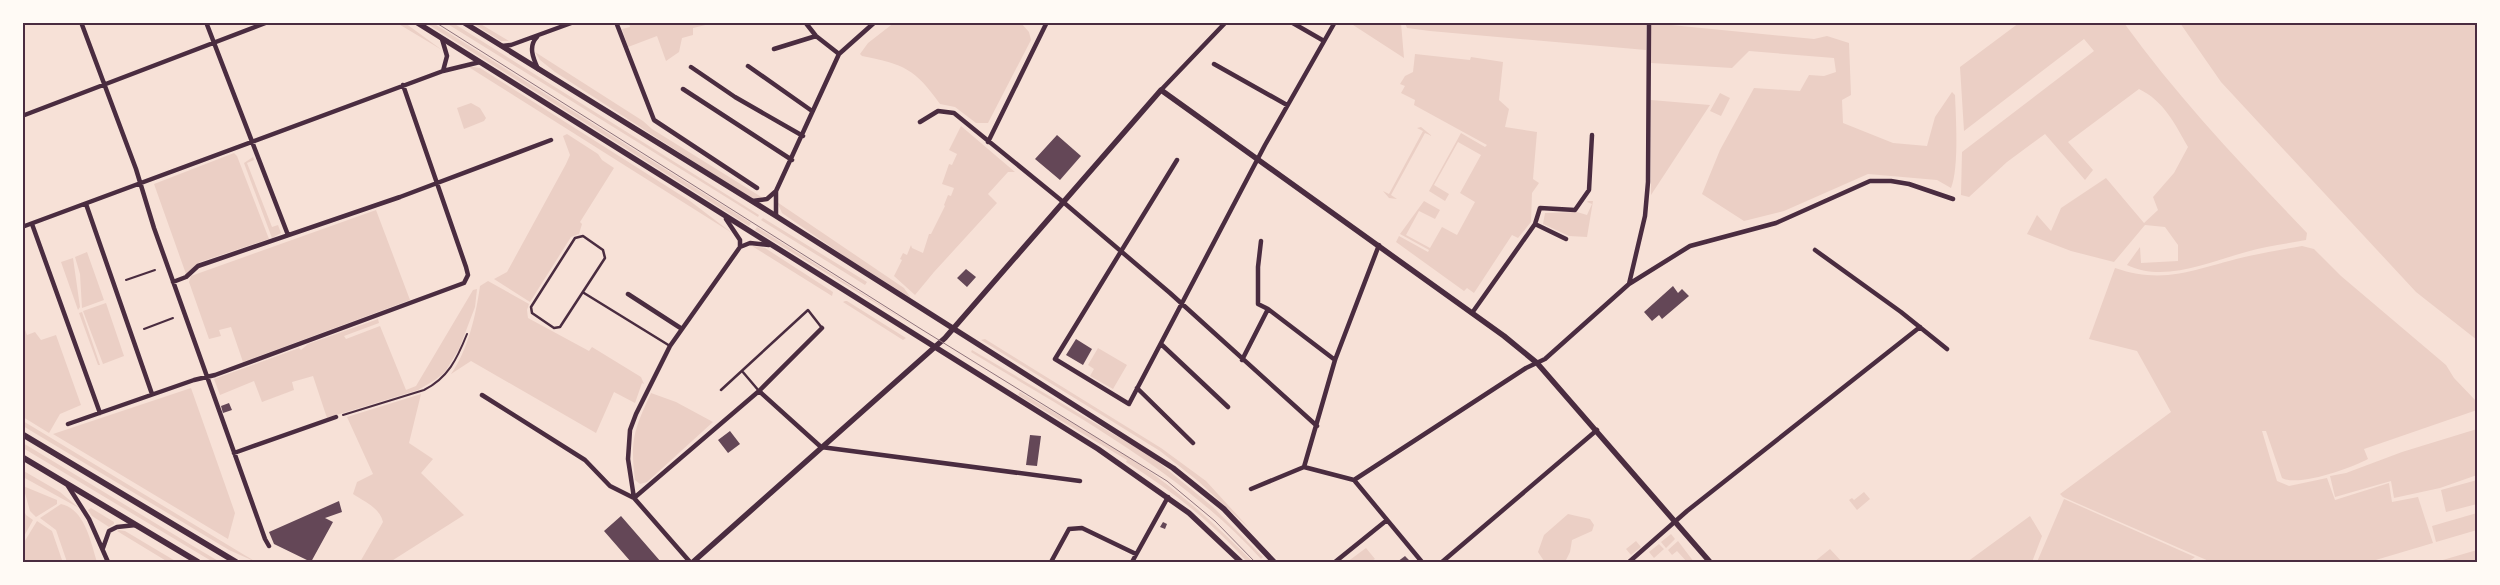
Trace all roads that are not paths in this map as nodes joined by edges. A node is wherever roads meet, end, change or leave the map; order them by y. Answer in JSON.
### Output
{"nodes":[{"id":1,"x":81,"y":22,"type":"edge"},
{"id":2,"x":206,"y":22,"type":"edge"},
{"id":3,"x":268,"y":22,"type":"edge"},
{"id":4,"x":416,"y":22,"type":"edge"},
{"id":5,"x":463,"y":22,"type":"edge"},
{"id":6,"x":574,"y":22,"type":"edge"},
{"id":7,"x":616,"y":22,"type":"edge"},
{"id":8,"x":805,"y":22,"type":"edge"},
{"id":9,"x":875,"y":22,"type":"edge"},
{"id":10,"x":1047,"y":22,"type":"edge"},
{"id":11,"x":1226,"y":22,"type":"edge"},
{"id":12,"x":1291,"y":22,"type":"edge"},
{"id":13,"x":1335,"y":22,"type":"edge"},
{"id":14,"x":1649,"y":22,"type":"edge"},
{"id":15,"x":538,"y":36,"type":"junction"},
{"id":16,"x":816,"y":36,"type":"junction"},
{"id":17,"x":442,"y":39,"type":"junction"},
{"id":18,"x":1324,"y":41,"type":"junction"},
{"id":19,"x":214,"y":42,"type":"junction"},
{"id":20,"x":499,"y":46,"type":"junction"},
{"id":21,"x":774,"y":49,"type":"dead end"},
{"id":22,"x":839,"y":54,"type":"junction"},
{"id":23,"x":480,"y":62,"type":"junction"},
{"id":24,"x":1214,"y":64,"type":"dead end"},
{"id":25,"x":748,"y":66,"type":"dead end"},
{"id":26,"x":691,"y":67,"type":"dead end"},
{"id":27,"x":538,"y":70,"type":"junction"},
{"id":28,"x":444,"y":71,"type":"junction"},
{"id":29,"x":104,"y":84,"type":"junction"},
{"id":30,"x":403,"y":85,"type":"junction"},
{"id":31,"x":683,"y":89,"type":"dead end"},
{"id":32,"x":1161,"y":90,"type":"junction"},
{"id":33,"x":1287,"y":106,"type":"junction"},
{"id":34,"x":812,"y":111,"type":"junction"},
{"id":35,"x":22,"y":116,"type":"edge"},
{"id":36,"x":920,"y":122,"type":"dead end"},
{"id":37,"x":1592,"y":135,"type":"dead end"},
{"id":38,"x":803,"y":136,"type":"junction"},
{"id":39,"x":551,"y":140,"type":"dead end"},
{"id":40,"x":252,"y":142,"type":"junction"},
{"id":41,"x":988,"y":142,"type":"junction"},
{"id":42,"x":1258,"y":158,"type":"junction"},
{"id":43,"x":792,"y":160,"type":"junction"},
{"id":44,"x":1177,"y":160,"type":"dead end"},
{"id":45,"x":437,"y":183,"type":"junction"},
{"id":46,"x":140,"y":184,"type":"junction"},
{"id":47,"x":757,"y":188,"type":"dead end"},
{"id":48,"x":776,"y":191,"type":"junction"},
{"id":49,"x":1953,"y":199,"type":"dead end"},
{"id":50,"x":752,"y":201,"type":"junction"},
{"id":51,"x":1062,"y":201,"type":"junction"},
{"id":52,"x":86,"y":204,"type":"junction"},
{"id":53,"x":724,"y":216,"type":"junction"},
{"id":54,"x":776,"y":216,"type":"junction"},
{"id":55,"x":32,"y":224,"type":"junction"},
{"id":56,"x":1535,"y":224,"type":"junction"},
{"id":57,"x":22,"y":227,"type":"edge"},
{"id":58,"x":288,"y":236,"type":"junction"},
{"id":59,"x":1566,"y":239,"type":"dead end"},
{"id":60,"x":1261,"y":241,"type":"dead end"},
{"id":61,"x":771,"y":245,"type":"junction"},
{"id":62,"x":1379,"y":245,"type":"junction"},
{"id":63,"x":740,"y":247,"type":"junction"},
{"id":64,"x":1815,"y":250,"type":"dead end"},
{"id":65,"x":1121,"y":252,"type":"junction"},
{"id":66,"x":174,"y":282,"type":"junction"},
{"id":67,"x":1630,"y":284,"type":"junction"},
{"id":68,"x":583,"y":293,"type":"junction"},
{"id":69,"x":628,"y":294,"type":"dead end"},
{"id":70,"x":1182,"y":304,"type":"junction"},
{"id":71,"x":1268,"y":309,"type":"junction"},
{"id":72,"x":1472,"y":313,"type":"junction"},
{"id":73,"x":1920,"y":327,"type":"junction"},
{"id":74,"x":822,"y":328,"type":"joint"},
{"id":75,"x":682,"y":329,"type":"junction"},
{"id":76,"x":953,"y":329,"type":"junction"},
{"id":77,"x":1161,"y":344,"type":"junction"},
{"id":78,"x":670,"y":346,"type":"junction"},
{"id":79,"x":934,"y":348,"type":"junction"},
{"id":80,"x":1947,"y":349,"type":"dead end"},
{"id":81,"x":1242,"y":360,"type":"junction"},
{"id":82,"x":1335,"y":360,"type":"junction"},
{"id":83,"x":1537,"y":363,"type":"junction"},
{"id":84,"x":742,"y":370,"type":"junction"},
{"id":85,"x":207,"y":376,"type":"junction"},
{"id":86,"x":1137,"y":388,"type":"junction"},
{"id":87,"x":721,"y":390,"type":"dead end"},
{"id":88,"x":758,"y":391,"type":"junction"},
{"id":89,"x":152,"y":394,"type":"junction"},
{"id":90,"x":482,"y":395,"type":"dead end"},
{"id":91,"x":1228,"y":407,"type":"dead end"},
{"id":92,"x":100,"y":413,"type":"junction"},
{"id":93,"x":336,"y":417,"type":"road end"},
{"id":94,"x":68,"y":424,"type":"dead end"},
{"id":95,"x":1317,"y":426,"type":"junction"},
{"id":96,"x":1597,"y":430,"type":"junction"},
{"id":97,"x":22,"y":434,"type":"edge"},
{"id":98,"x":1193,"y":443,"type":"dead end"},
{"id":99,"x":821,"y":447,"type":"junction"},
{"id":100,"x":234,"y":453,"type":"junction"},
{"id":101,"x":22,"y":457,"type":"edge"},
{"id":102,"x":1304,"y":467,"type":"junction"},
{"id":103,"x":1354,"y":480,"type":"junction"},
{"id":104,"x":1080,"y":481,"type":"dead end"},
{"id":105,"x":68,"y":485,"type":"junction"},
{"id":106,"x":1250,"y":489,"type":"dead end"},
{"id":107,"x":1168,"y":497,"type":"junction"},
{"id":108,"x":634,"y":498,"type":"junction"},
{"id":109,"x":1388,"y":520,"type":"junction"},
{"id":110,"x":1676,"y":522,"type":"junction"},
{"id":111,"x":136,"y":525,"type":"junction"},
{"id":112,"x":269,"y":546,"type":"dead end"},
{"id":113,"x":103,"y":550,"type":"junction"},
{"id":114,"x":1136,"y":554,"type":"junction"},
{"id":115,"x":108,"y":562,"type":"edge"},
{"id":116,"x":198,"y":562,"type":"edge"},
{"id":117,"x":236,"y":562,"type":"edge"},
{"id":118,"x":691,"y":562,"type":"edge"},
{"id":119,"x":1051,"y":562,"type":"edge"},
{"id":120,"x":1132,"y":562,"type":"edge"},
{"id":121,"x":1241,"y":562,"type":"edge"},
{"id":122,"x":1274,"y":562,"type":"edge"},
{"id":123,"x":1336,"y":562,"type":"edge"},
{"id":124,"x":1422,"y":562,"type":"edge"},
{"id":125,"x":1442,"y":562,"type":"edge"},
{"id":126,"x":1629,"y":562,"type":"edge"},
{"id":127,"x":1710,"y":562,"type":"edge"}],
"edges":[{"from":1,"to":29,"type":"street"},
{"from":2,"to":19,"type":"street"},
{"from":3,"to":19,"type":"street"},
{"from":4,"to":17,"type":"street"},
{"from":5,"to":20,"type":"street"},
{"from":6,"to":15,"type":"street"},
{"from":7,"to":47,"type":"street"},
{"from":8,"to":16,"type":"street"},
{"from":9,"to":22,"type":"street"},
{"from":10,"to":41,"type":"street"},
{"from":11,"to":32,"type":"street"},
{"from":12,"to":18,"type":"street"},
{"from":13,"to":18,"type":"street"},
{"from":14,"to":67,"type":"street"},
{"from":15,"to":20,"type":"street"},
{"from":15,"to":27,"type":"street"},
{"from":16,"to":21,"type":"street"},
{"from":16,"to":22,"type":"street"},
{"from":17,"to":23,"type":"street"},
{"from":17,"to":28,"type":"street"},
{"from":18,"to":33,"type":"street"},
{"from":19,"to":29,"type":"street"},
{"from":19,"to":40,"type":"street"},
{"from":20,"to":27,"type":"street"},
{"from":22,"to":34,"type":"street"},
{"from":23,"to":28,"type":"street"},
{"from":23,"to":53,"type":"street"},
{"from":24,"to":33,"type":"street"},
{"from":25,"to":34,"type":"street"},
{"from":26,"to":38,"type":"street"},
{"from":27,"to":50,"type":"street"},
{"from":28,"to":30,"type":"street"},
{"from":29,"to":35,"type":"street"},
{"from":29,"to":46,"type":"street"},
{"from":30,"to":40,"type":"street"},
{"from":30,"to":45,"type":"street"},
{"from":31,"to":43,"type":"street"},
{"from":32,"to":42,"type":"street"},
{"from":32,"to":51,"type":"street"},
{"from":33,"to":42,"type":"street"},
{"from":34,"to":38,"type":"street"},
{"from":36,"to":41,"type":"street"},
{"from":37,"to":56,"type":"street"},
{"from":38,"to":43,"type":"street"},
{"from":39,"to":45,"type":"street"},
{"from":40,"to":46,"type":"street"},
{"from":40,"to":58,"type":"street"},
{"from":41,"to":51,"type":"street"},
{"from":42,"to":62,"type":"street"},
{"from":42,"to":70,"type":"street"},
{"from":43,"to":48,"type":"street"},
{"from":44,"to":65,"type":"street"},
{"from":45,"to":58,"type":"street"},
{"from":45,"to":85,"type":"street"},
{"from":46,"to":52,"type":"street"},
{"from":46,"to":66,"type":"street"},
{"from":48,"to":50,"type":"street"},
{"from":48,"to":54,"type":"street"},
{"from":49,"to":67,"type":"street"},
{"from":50,"to":54,"type":"street"},
{"from":51,"to":65,"type":"street"},
{"from":51,"to":76,"type":"street"},
{"from":52,"to":55,"type":"street"},
{"from":52,"to":89,"type":"street"},
{"from":53,"to":61,"type":"street"},
{"from":53,"to":63,"type":"street"},
{"from":54,"to":76,"type":"street"},
{"from":55,"to":57,"type":"street"},
{"from":55,"to":92,"type":"street"},
{"from":56,"to":59,"type":"street"},
{"from":56,"to":72,"type":"street"},
{"from":58,"to":66,"type":"street"},
{"from":60,"to":71,"type":"street"},
{"from":61,"to":63,"type":"street"},
{"from":61,"to":79,"type":"street"},
{"from":62,"to":72,"type":"street"},
{"from":62,"to":82,"type":"street"},
{"from":63,"to":75,"type":"street"},
{"from":64,"to":73,"type":"street"},
{"from":65,"to":70,"type":"street"},
{"from":65,"to":86,"type":"street"},
{"from":66,"to":85,"type":"street"},
{"from":67,"to":83,"type":"street"},
{"from":68,"to":68,"type":"lane"},
{"from":68,"to":78,"type":"lane"},
{"from":69,"to":75,"type":"street"},
{"from":70,"to":77,"type":"street"},
{"from":70,"to":81,"type":"street"},
{"from":71,"to":81,"type":"street"},
{"from":71,"to":82,"type":"street"},
{"from":72,"to":83,"type":"street"},
{"from":73,"to":80,"type":"street"},
{"from":73,"to":110,"type":"street"},
{"from":74,"to":84,"type":"lane"},
{"from":74,"to":88,"type":"street"},
{"from":75,"to":78,"type":"street"},
{"from":76,"to":79,"type":"street"},
{"from":76,"to":122,"type":"street"},
{"from":77,"to":86,"type":"street"},
{"from":77,"to":91,"type":"street"},
{"from":78,"to":108,"type":"street"},
{"from":79,"to":99,"type":"street"},
{"from":79,"to":107,"type":"street"},
{"from":81,"to":95,"type":"street"},
{"from":82,"to":95,"type":"street"},
{"from":83,"to":96,"type":"street"},
{"from":83,"to":103,"type":"street"},
{"from":84,"to":87,"type":"lane"},
{"from":84,"to":88,"type":"lane"},
{"from":85,"to":89,"type":"street"},
{"from":85,"to":100,"type":"street"},
{"from":86,"to":98,"type":"street"},
{"from":88,"to":99,"type":"street"},
{"from":88,"to":108,"type":"street"},
{"from":89,"to":92,"type":"street"},
{"from":90,"to":108,"type":"street"},
{"from":92,"to":94,"type":"street"},
{"from":93,"to":100,"type":"street"},
{"from":95,"to":102,"type":"street"},
{"from":96,"to":110,"type":"street"},
{"from":96,"to":125,"type":"street"},
{"from":97,"to":117,"type":"main road"},
{"from":99,"to":104,"type":"street"},
{"from":99,"to":118,"type":"street"},
{"from":100,"to":112,"type":"street"},
{"from":101,"to":105,"type":"main road"},
{"from":102,"to":103,"type":"street"},
{"from":102,"to":106,"type":"street"},
{"from":103,"to":109,"type":"street"},
{"from":105,"to":111,"type":"main road"},
{"from":105,"to":113,"type":"street"},
{"from":107,"to":114,"type":"street"},
{"from":107,"to":121,"type":"street"},
{"from":108,"to":118,"type":"street"},
{"from":109,"to":123,"type":"street"},
{"from":109,"to":124,"type":"street"},
{"from":110,"to":126,"type":"street"},
{"from":110,"to":127,"type":"street"},
{"from":111,"to":113,"type":"street"},
{"from":111,"to":116,"type":"main road"},
{"from":113,"to":115,"type":"street"},
{"from":114,"to":119,"type":"street"},
{"from":114,"to":120,"type":"street"}]}
